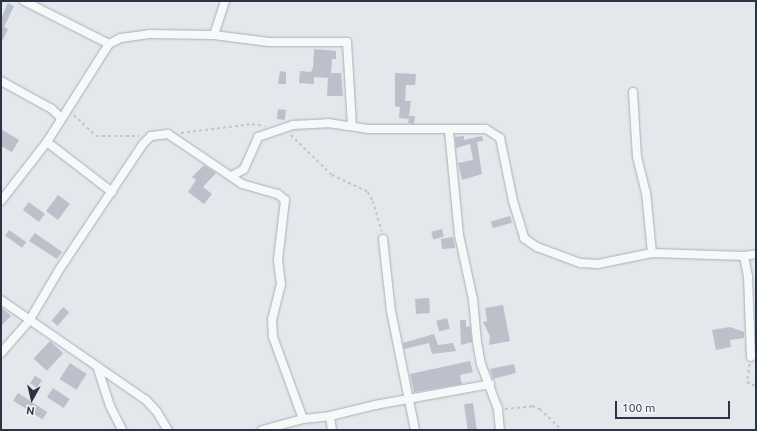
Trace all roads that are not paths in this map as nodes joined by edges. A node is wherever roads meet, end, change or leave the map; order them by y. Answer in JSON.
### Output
{"nodes":[{"id":1,"x":24,"y":1,"type":"edge"},
{"id":2,"x":225,"y":1,"type":"edge"},
{"id":3,"x":214,"y":35,"type":"junction"},
{"id":4,"x":109,"y":44,"type":"junction"},
{"id":5,"x":1,"y":81,"type":"edge"},
{"id":6,"x":633,"y":92,"type":"dead end"},
{"id":7,"x":61,"y":118,"type":"junction"},
{"id":8,"x":352,"y":126,"type":"junction"},
{"id":9,"x":449,"y":131,"type":"junction"},
{"id":10,"x":47,"y":142,"type":"junction"},
{"id":11,"x":232,"y":176,"type":"junction"},
{"id":12,"x":112,"y":192,"type":"junction"},
{"id":13,"x":1,"y":201,"type":"edge"},
{"id":14,"x":383,"y":239,"type":"road end"},
{"id":15,"x":652,"y":254,"type":"junction"},
{"id":16,"x":756,"y":254,"type":"edge"},
{"id":17,"x":744,"y":256,"type":"junction"},
{"id":18,"x":1,"y":300,"type":"edge"},
{"id":19,"x":29,"y":320,"type":"junction"},
{"id":20,"x":1,"y":353,"type":"edge"},
{"id":21,"x":751,"y":357,"type":"road end"},
{"id":22,"x":98,"y":369,"type":"junction"},
{"id":23,"x":490,"y":384,"type":"junction"},
{"id":24,"x":410,"y":399,"type":"junction"},
{"id":25,"x":330,"y":416,"type":"junction"},
{"id":26,"x":303,"y":419,"type":"junction"},
{"id":27,"x":122,"y":430,"type":"edge"},
{"id":28,"x":168,"y":430,"type":"edge"},
{"id":29,"x":262,"y":430,"type":"edge"},
{"id":30,"x":332,"y":430,"type":"edge"},
{"id":31,"x":415,"y":430,"type":"edge"},
{"id":32,"x":500,"y":430,"type":"edge"}],
"edges":[{"from":1,"to":4,"type":"street"},
{"from":2,"to":3,"type":"street"},
{"from":3,"to":4,"type":"street"},
{"from":3,"to":8,"type":"street"},
{"from":4,"to":7,"type":"street"},
{"from":5,"to":7,"type":"street"},
{"from":6,"to":15,"type":"street"},
{"from":7,"to":10,"type":"street"},
{"from":8,"to":9,"type":"street"},
{"from":8,"to":11,"type":"street"},
{"from":9,"to":15,"type":"street"},
{"from":9,"to":23,"type":"street"},
{"from":10,"to":12,"type":"street"},
{"from":10,"to":13,"type":"street"},
{"from":11,"to":12,"type":"street"},
{"from":11,"to":26,"type":"street"},
{"from":12,"to":19,"type":"street"},
{"from":14,"to":24,"type":"street"},
{"from":15,"to":17,"type":"street"},
{"from":16,"to":17,"type":"street"},
{"from":17,"to":21,"type":"street"},
{"from":18,"to":19,"type":"street"},
{"from":19,"to":20,"type":"street"},
{"from":19,"to":22,"type":"street"},
{"from":22,"to":27,"type":"street"},
{"from":22,"to":28,"type":"street"},
{"from":23,"to":24,"type":"street"},
{"from":23,"to":32,"type":"street"},
{"from":24,"to":25,"type":"street"},
{"from":24,"to":31,"type":"street"},
{"from":25,"to":26,"type":"street"},
{"from":25,"to":30,"type":"street"},
{"from":26,"to":29,"type":"street"}]}
